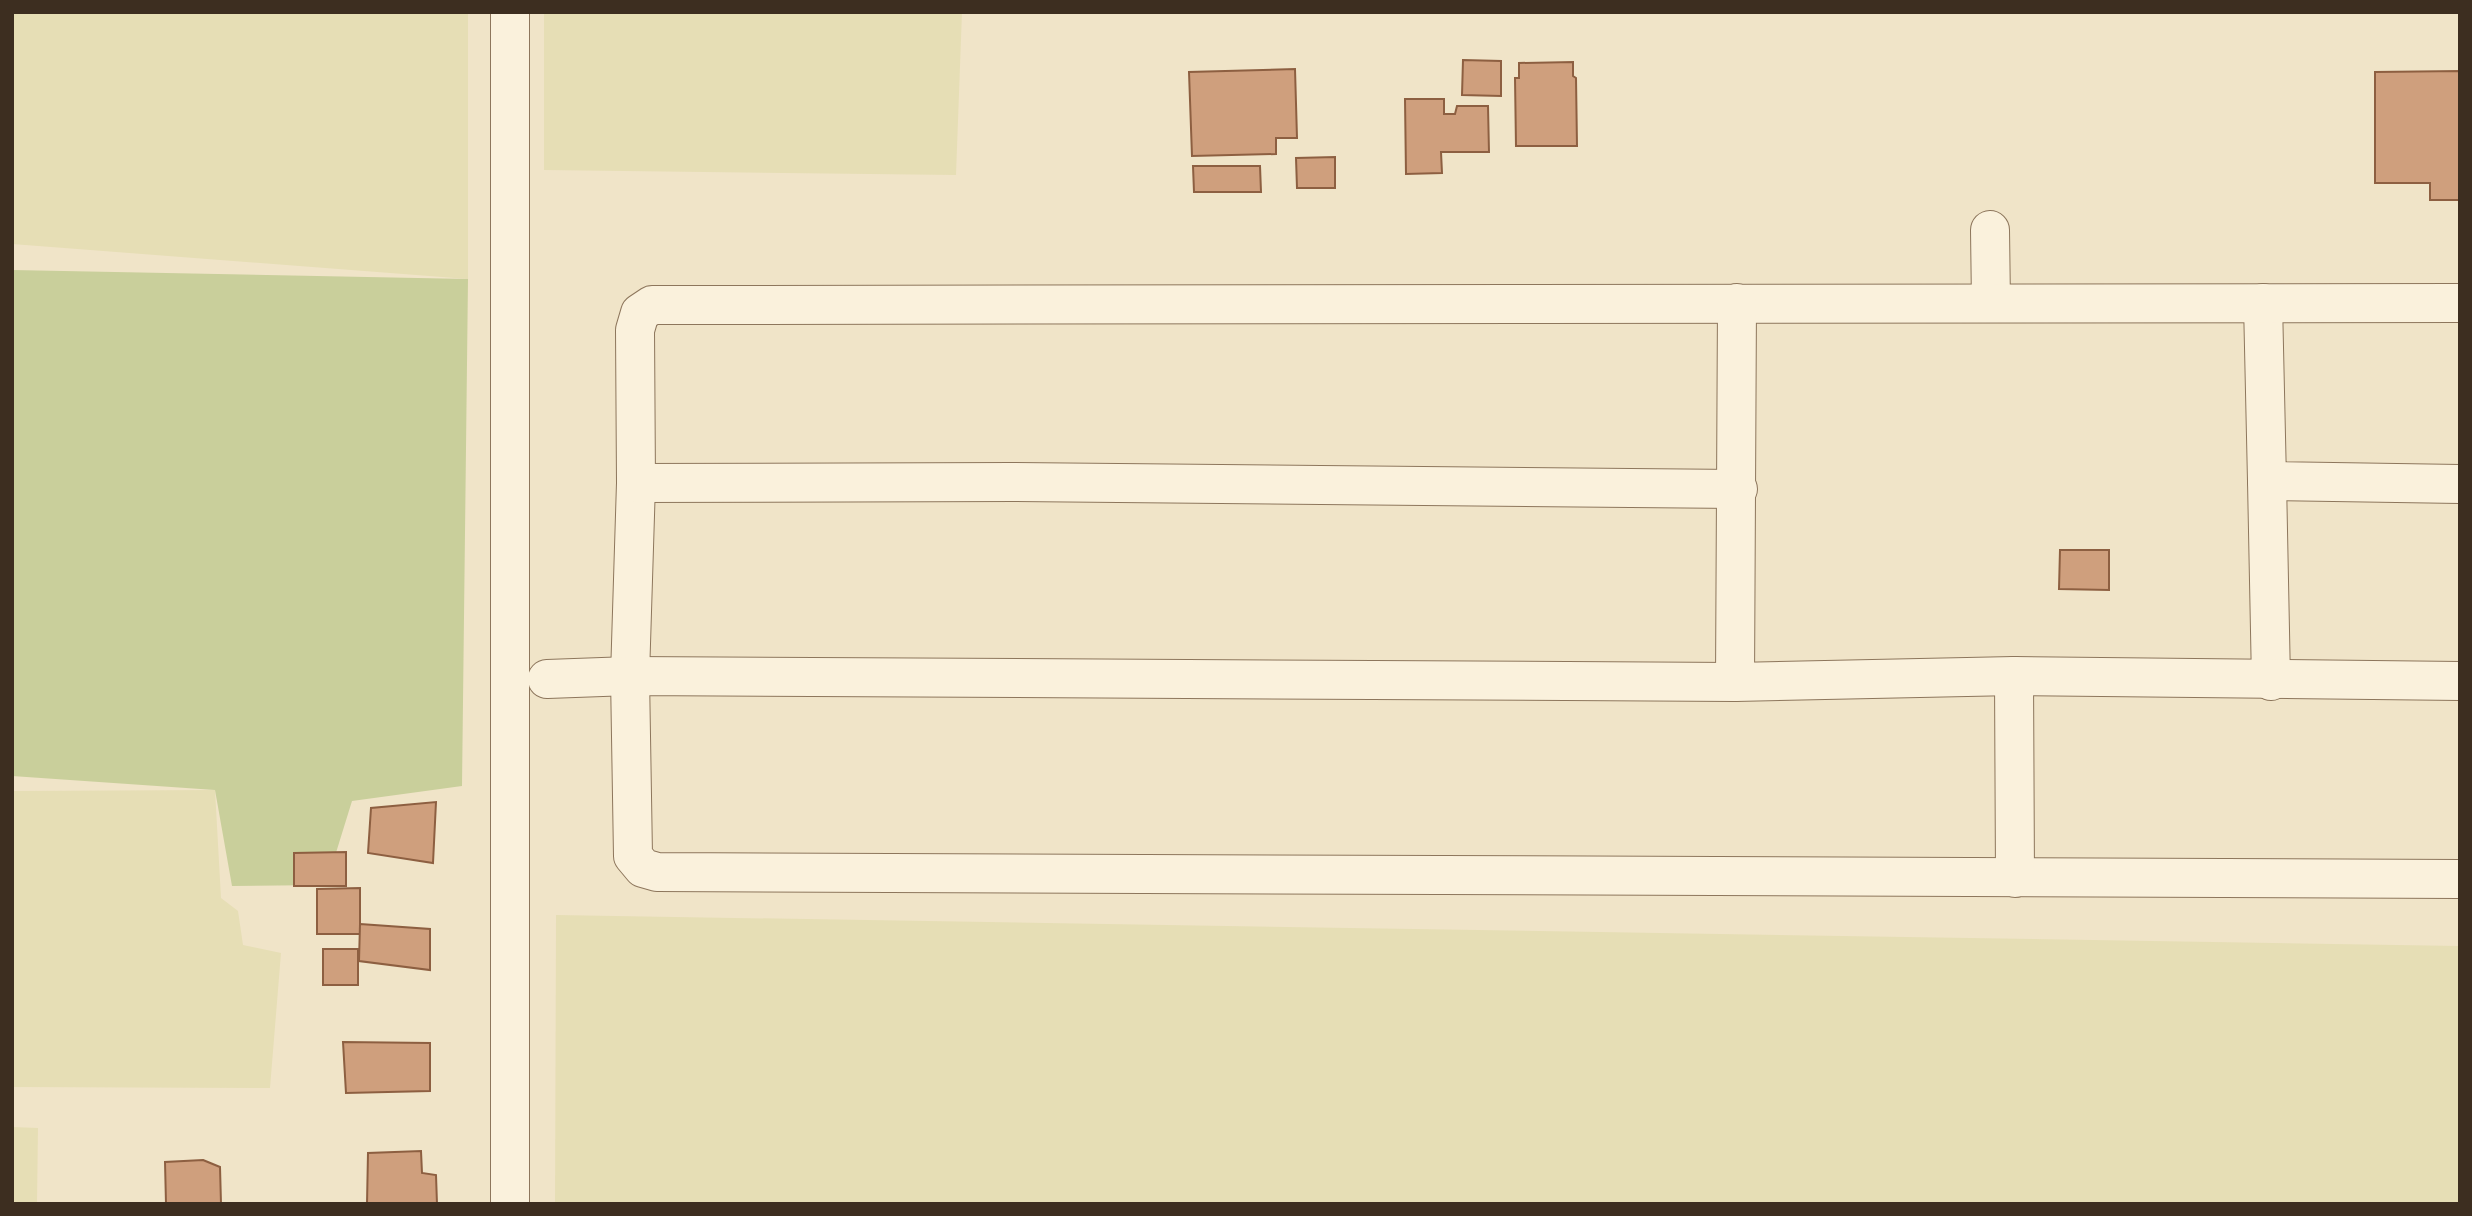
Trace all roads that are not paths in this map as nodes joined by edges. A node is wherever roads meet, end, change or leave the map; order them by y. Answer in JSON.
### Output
{"nodes":[{"id":1,"x":510,"y":12,"type":"edge"},
{"id":2,"x":1990,"y":230,"type":"dead end"},
{"id":3,"x":1737,"y":303,"type":"junction"},
{"id":4,"x":1991,"y":303,"type":"junction"},
{"id":5,"x":2263,"y":303,"type":"junction"},
{"id":6,"x":2460,"y":303,"type":"edge"},
{"id":7,"x":2267,"y":481,"type":"junction"},
{"id":8,"x":636,"y":483,"type":"junction"},
{"id":9,"x":2460,"y":484,"type":"edge"},
{"id":10,"x":1738,"y":489,"type":"junction"},
{"id":11,"x":630,"y":676,"type":"junction"},
{"id":12,"x":2014,"y":676,"type":"junction"},
{"id":13,"x":547,"y":679,"type":"dead end"},
{"id":14,"x":2271,"y":681,"type":"junction"},
{"id":15,"x":2460,"y":681,"type":"edge"},
{"id":16,"x":1735,"y":682,"type":"junction"},
{"id":17,"x":2015,"y":878,"type":"junction"},
{"id":18,"x":2460,"y":879,"type":"edge"},
{"id":19,"x":510,"y":1204,"type":"edge"}],
"edges":[{"from":1,"to":19,"type":"street"},
{"from":2,"to":4,"type":"street"},
{"from":3,"to":4,"type":"street"},
{"from":3,"to":8,"type":"street"},
{"from":3,"to":10,"type":"street"},
{"from":4,"to":5,"type":"street"},
{"from":5,"to":6,"type":"street"},
{"from":5,"to":7,"type":"street"},
{"from":7,"to":9,"type":"street"},
{"from":7,"to":14,"type":"street"},
{"from":8,"to":10,"type":"street"},
{"from":8,"to":11,"type":"street"},
{"from":10,"to":16,"type":"street"},
{"from":11,"to":13,"type":"street"},
{"from":11,"to":16,"type":"street"},
{"from":11,"to":17,"type":"street"},
{"from":12,"to":14,"type":"street"},
{"from":12,"to":16,"type":"street"},
{"from":12,"to":17,"type":"street"},
{"from":14,"to":15,"type":"street"},
{"from":17,"to":18,"type":"street"}]}
